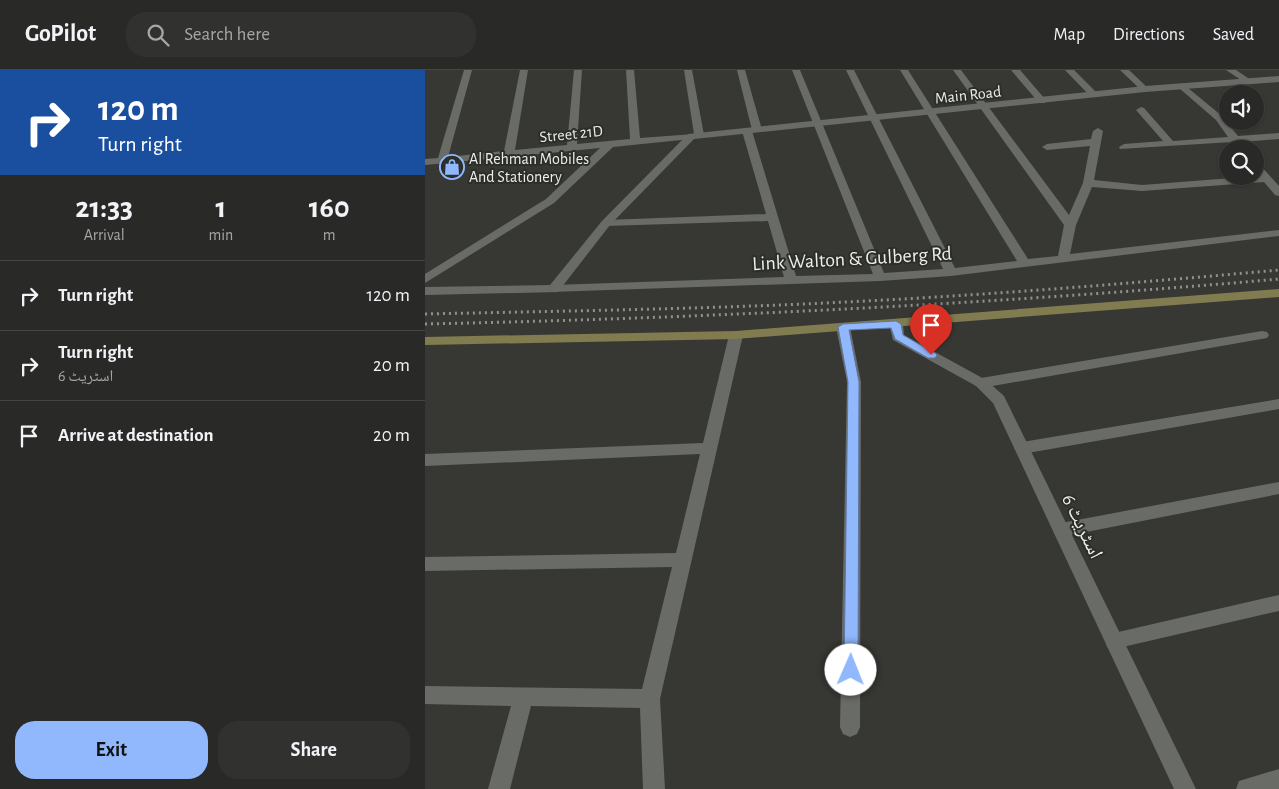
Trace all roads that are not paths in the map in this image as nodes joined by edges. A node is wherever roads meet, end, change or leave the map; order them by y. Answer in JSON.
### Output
{"nodes":[{"id":1,"x":468,"y":70,"type":"edge"},
{"id":2,"x":524,"y":70,"type":"edge"},
{"id":3,"x":578,"y":70,"type":"edge"},
{"id":4,"x":631,"y":70,"type":"edge"},
{"id":5,"x":688,"y":70,"type":"edge"},
{"id":6,"x":741,"y":70,"type":"edge"},
{"id":7,"x":796,"y":70,"type":"edge"},
{"id":8,"x":850,"y":70,"type":"edge"},
{"id":9,"x":904,"y":70,"type":"edge"},
{"id":10,"x":957,"y":70,"type":"edge"},
{"id":11,"x":1015,"y":70,"type":"edge"},
{"id":12,"x":1069,"y":70,"type":"edge"},
{"id":13,"x":1124,"y":70,"type":"edge"},
{"id":14,"x":1230,"y":70,"type":"edge"},
{"id":15,"x":1279,"y":74,"type":"edge"},
{"id":16,"x":1279,"y":79,"type":"edge"},
{"id":17,"x":1247,"y":80,"type":"junction"},
{"id":18,"x":1182,"y":86,"type":"junction"},
{"id":19,"x":1145,"y":89,"type":"junction"},
{"id":20,"x":1093,"y":94,"type":"junction"},
{"id":21,"x":1042,"y":101,"type":"junction"},
{"id":22,"x":985,"y":107,"type":"junction"},
{"id":23,"x":1141,"y":110,"type":"dead end"},
{"id":24,"x":931,"y":112,"type":"junction"},
{"id":25,"x":875,"y":118,"type":"junction"},
{"id":26,"x":818,"y":124,"type":"junction"},
{"id":27,"x":752,"y":130,"type":"junction"},
{"id":28,"x":1099,"y":131,"type":"dead end"},
{"id":29,"x":695,"y":136,"type":"junction"},
{"id":30,"x":1279,"y":136,"type":"edge"},
{"id":31,"x":1235,"y":140,"type":"joint"},
{"id":32,"x":1219,"y":141,"type":"edge"},
{"id":33,"x":635,"y":142,"type":"junction"},
{"id":34,"x":1096,"y":142,"type":"junction"},
{"id":35,"x":610,"y":144,"type":"junction"},
{"id":36,"x":1171,"y":144,"type":"junction"},
{"id":37,"x":1047,"y":147,"type":"dead end"},
{"id":38,"x":1124,"y":147,"type":"dead end"},
{"id":39,"x":572,"y":148,"type":"junction"},
{"id":40,"x":509,"y":154,"type":"junction"},
{"id":41,"x":446,"y":160,"type":"junction"},
{"id":42,"x":425,"y":162,"type":"edge"},
{"id":43,"x":425,"y":174,"type":"edge"},
{"id":44,"x":1264,"y":179,"type":"edge"},
{"id":45,"x":1219,"y":182,"type":"edge"},
{"id":46,"x":1088,"y":183,"type":"junction"},
{"id":47,"x":1279,"y":193,"type":"edge"},
{"id":48,"x":772,"y":217,"type":"junction"},
{"id":49,"x":606,"y":223,"type":"junction"},
{"id":50,"x":1070,"y":225,"type":"junction"},
{"id":51,"x":1279,"y":233,"type":"edge"},
{"id":52,"x":1063,"y":260,"type":"junction"},
{"id":53,"x":1025,"y":264,"type":"junction"},
{"id":54,"x":951,"y":272,"type":"junction"},
{"id":55,"x":880,"y":277,"type":"junction"},
{"id":56,"x":425,"y":279,"type":"edge"},
{"id":57,"x":791,"y":280,"type":"junction"},
{"id":58,"x":554,"y":289,"type":"junction"},
{"id":59,"x":425,"y":291,"type":"edge"},
{"id":60,"x":1279,"y":293,"type":"edge"},
{"id":61,"x":896,"y":324,"type":"junction"},
{"id":62,"x":843,"y":327,"type":"junction"},
{"id":63,"x":737,"y":335,"type":"junction"},
{"id":64,"x":1262,"y":335,"type":"dead end"},
{"id":65,"x":425,"y":341,"type":"edge"},
{"id":66,"x":981,"y":383,"type":"junction"},
{"id":67,"x":1279,"y":404,"type":"edge"},
{"id":68,"x":710,"y":448,"type":"junction"},
{"id":69,"x":1022,"y":448,"type":"junction"},
{"id":70,"x":425,"y":460,"type":"edge"},
{"id":71,"x":1279,"y":488,"type":"edge"},
{"id":72,"x":1061,"y":530,"type":"junction"},
{"id":73,"x":683,"y":560,"type":"junction"},
{"id":74,"x":425,"y":564,"type":"edge"},
{"id":75,"x":1279,"y":603,"type":"edge"},
{"id":76,"x":1114,"y":640,"type":"junction"},
{"id":77,"x":425,"y":695,"type":"edge"},
{"id":78,"x":523,"y":696,"type":"junction"},
{"id":79,"x":650,"y":699,"type":"junction"},
{"id":80,"x":850,"y":728,"type":"dead end"},
{"id":81,"x":1279,"y":780,"type":"edge"},
{"id":82,"x":499,"y":789,"type":"edge"},
{"id":83,"x":654,"y":789,"type":"edge"},
{"id":84,"x":1185,"y":789,"type":"edge"},
{"id":85,"x":1247,"y":789,"type":"edge"}],
"edges":[{"from":1,"to":41,"type":"street"},
{"from":2,"to":40,"type":"street"},
{"from":3,"to":39,"type":"street"},
{"from":4,"to":33,"type":"street"},
{"from":5,"to":29,"type":"street"},
{"from":6,"to":27,"type":"street"},
{"from":7,"to":26,"type":"street"},
{"from":8,"to":25,"type":"street"},
{"from":9,"to":24,"type":"street"},
{"from":10,"to":22,"type":"street"},
{"from":11,"to":21,"type":"street"},
{"from":12,"to":20,"type":"street"},
{"from":13,"to":19,"type":"street"},
{"from":14,"to":17,"type":"street"},
{"from":15,"to":17,"type":"street"},
{"from":16,"to":17,"type":"street"},
{"from":17,"to":18,"type":"street","name":"Main Road"},
{"from":18,"to":19,"type":"street","name":"Main Road"},
{"from":18,"to":31,"type":"street"},
{"from":19,"to":20,"type":"street","name":"Main Road"},
{"from":20,"to":21,"type":"street","name":"Main Road"},
{"from":21,"to":22,"type":"street","name":"Main Road"},
{"from":22,"to":24,"type":"street","name":"Main Road"},
{"from":22,"to":50,"type":"street"},
{"from":23,"to":36,"type":"street"},
{"from":24,"to":25,"type":"street","name":"Main Road"},
{"from":24,"to":53,"type":"street"},
{"from":25,"to":26,"type":"street","name":"Main Road"},
{"from":25,"to":54,"type":"street"},
{"from":26,"to":27,"type":"street","name":"Main Road"},
{"from":26,"to":55,"type":"street"},
{"from":27,"to":29,"type":"street","name":"Main Road"},
{"from":27,"to":48,"type":"street"},
{"from":28,"to":34,"type":"street"},
{"from":29,"to":33,"type":"street","name":"Street 21D"},
{"from":29,"to":49,"type":"street"},
{"from":30,"to":31,"type":"street"},
{"from":32,"to":36,"type":"street"},
{"from":33,"to":35,"type":"street","name":"Street 21D"},
{"from":34,"to":37,"type":"street"},
{"from":34,"to":46,"type":"street"},
{"from":35,"to":39,"type":"street","name":"Street 21D"},
{"from":35,"to":56,"type":"street"},
{"from":36,"to":38,"type":"street"},
{"from":39,"to":40,"type":"street","name":"Street 21D"},
{"from":40,"to":41,"type":"street","name":"Street 21D"},
{"from":41,"to":42,"type":"street","name":"Street 21D"},
{"from":41,"to":43,"type":"street"},
{"from":44,"to":47,"type":"street"},
{"from":45,"to":46,"type":"street"},
{"from":46,"to":50,"type":"street"},
{"from":48,"to":49,"type":"street"},
{"from":48,"to":57,"type":"street"},
{"from":49,"to":58,"type":"street"},
{"from":50,"to":52,"type":"street"},
{"from":51,"to":52,"type":"street","name":"Link Walton & Gulberg Rd"},
{"from":52,"to":53,"type":"street","name":"Link Walton & Gulberg Rd"},
{"from":53,"to":54,"type":"street","name":"Link Walton & Gulberg Rd"},
{"from":54,"to":55,"type":"street","name":"Link Walton & Gulberg Rd"},
{"from":55,"to":57,"type":"street","name":"Link Walton & Gulberg Rd"},
{"from":57,"to":58,"type":"street","name":"Link Walton & Gulberg Rd"},
{"from":58,"to":59,"type":"street","name":"Link Walton & Gulberg Rd"},
{"from":60,"to":61,"type":"main road"},
{"from":61,"to":62,"type":"main road"},
{"from":61,"to":66,"type":"street","name":"اسٹریٹ 6"},
{"from":62,"to":63,"type":"main road"},
{"from":62,"to":80,"type":"street"},
{"from":63,"to":65,"type":"main road"},
{"from":63,"to":68,"type":"street"},
{"from":64,"to":66,"type":"street"},
{"from":66,"to":69,"type":"street","name":"اسٹریٹ 6"},
{"from":67,"to":69,"type":"street"},
{"from":68,"to":70,"type":"street"},
{"from":68,"to":73,"type":"street"},
{"from":69,"to":72,"type":"street","name":"اسٹریٹ 6"},
{"from":71,"to":72,"type":"street"},
{"from":72,"to":76,"type":"street","name":"اسٹریٹ 6"},
{"from":73,"to":74,"type":"street"},
{"from":73,"to":79,"type":"street"},
{"from":75,"to":76,"type":"street"},
{"from":76,"to":84,"type":"street","name":"اسٹریٹ 6"},
{"from":77,"to":78,"type":"street"},
{"from":78,"to":79,"type":"street"},
{"from":78,"to":82,"type":"street"},
{"from":79,"to":83,"type":"street"},
{"from":81,"to":85,"type":"street"}]}
